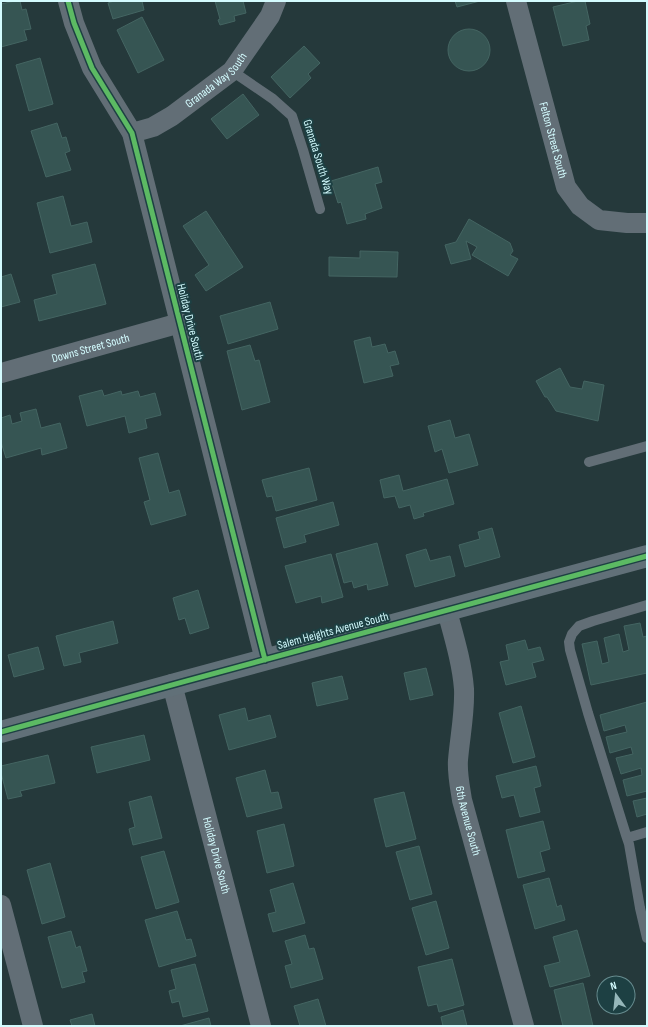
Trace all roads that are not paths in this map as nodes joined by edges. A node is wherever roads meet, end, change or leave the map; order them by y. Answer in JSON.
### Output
{"nodes":[{"id":1,"x":68,"y":1,"type":"edge"},
{"id":2,"x":276,"y":1,"type":"edge"},
{"id":3,"x":516,"y":1,"type":"edge"},
{"id":4,"x":232,"y":70,"type":"junction"},
{"id":5,"x":132,"y":133,"type":"junction"},
{"id":6,"x":320,"y":209,"type":"dead end"},
{"id":7,"x":647,"y":223,"type":"edge"},
{"id":8,"x":180,"y":323,"type":"junction"},
{"id":9,"x":1,"y":373,"type":"edge"},
{"id":10,"x":647,"y":446,"type":"edge"},
{"id":11,"x":589,"y":462,"type":"dead end"},
{"id":12,"x":647,"y":556,"type":"edge"},
{"id":13,"x":647,"y":605,"type":"edge"},
{"id":14,"x":447,"y":611,"type":"junction"},
{"id":15,"x":264,"y":660,"type":"junction"},
{"id":16,"x":172,"y":684,"type":"junction"},
{"id":17,"x":1,"y":732,"type":"edge"},
{"id":18,"x":647,"y":832,"type":"edge"},
{"id":19,"x":627,"y":838,"type":"junction"},
{"id":20,"x":1,"y":906,"type":"edge"},
{"id":21,"x":647,"y":938,"type":"edge"},
{"id":22,"x":33,"y":1026,"type":"edge"},
{"id":23,"x":261,"y":1026,"type":"edge"},
{"id":24,"x":524,"y":1026,"type":"edge"}],
"edges":[{"from":1,"to":5,"type":"street","name":"Holiday Drive South"},
{"from":2,"to":4,"type":"street","name":"Granada Way South"},
{"from":3,"to":7,"type":"street","name":"Felton Street South"},
{"from":4,"to":5,"type":"street","name":"Granada Way South"},
{"from":4,"to":6,"type":"lane","name":"Granada South Way"},
{"from":5,"to":8,"type":"street","name":"Holiday Drive South"},
{"from":8,"to":9,"type":"street","name":"Downs Street South"},
{"from":8,"to":15,"type":"street","name":"Holiday Drive South"},
{"from":10,"to":11,"type":"lane"},
{"from":12,"to":14,"type":"street","name":"Salem Heights Avenue South"},
{"from":13,"to":19,"type":"lane"},
{"from":14,"to":15,"type":"street","name":"Salem Heights Avenue South"},
{"from":14,"to":24,"type":"street","name":"6th Avenue South"},
{"from":15,"to":16,"type":"street","name":"Salem Heights Avenue South"},
{"from":16,"to":17,"type":"street","name":"Salem Heights Avenue South"},
{"from":16,"to":23,"type":"street","name":"Holiday Drive South"},
{"from":18,"to":19,"type":"lane"},
{"from":19,"to":21,"type":"lane"},
{"from":20,"to":22,"type":"street"}]}
